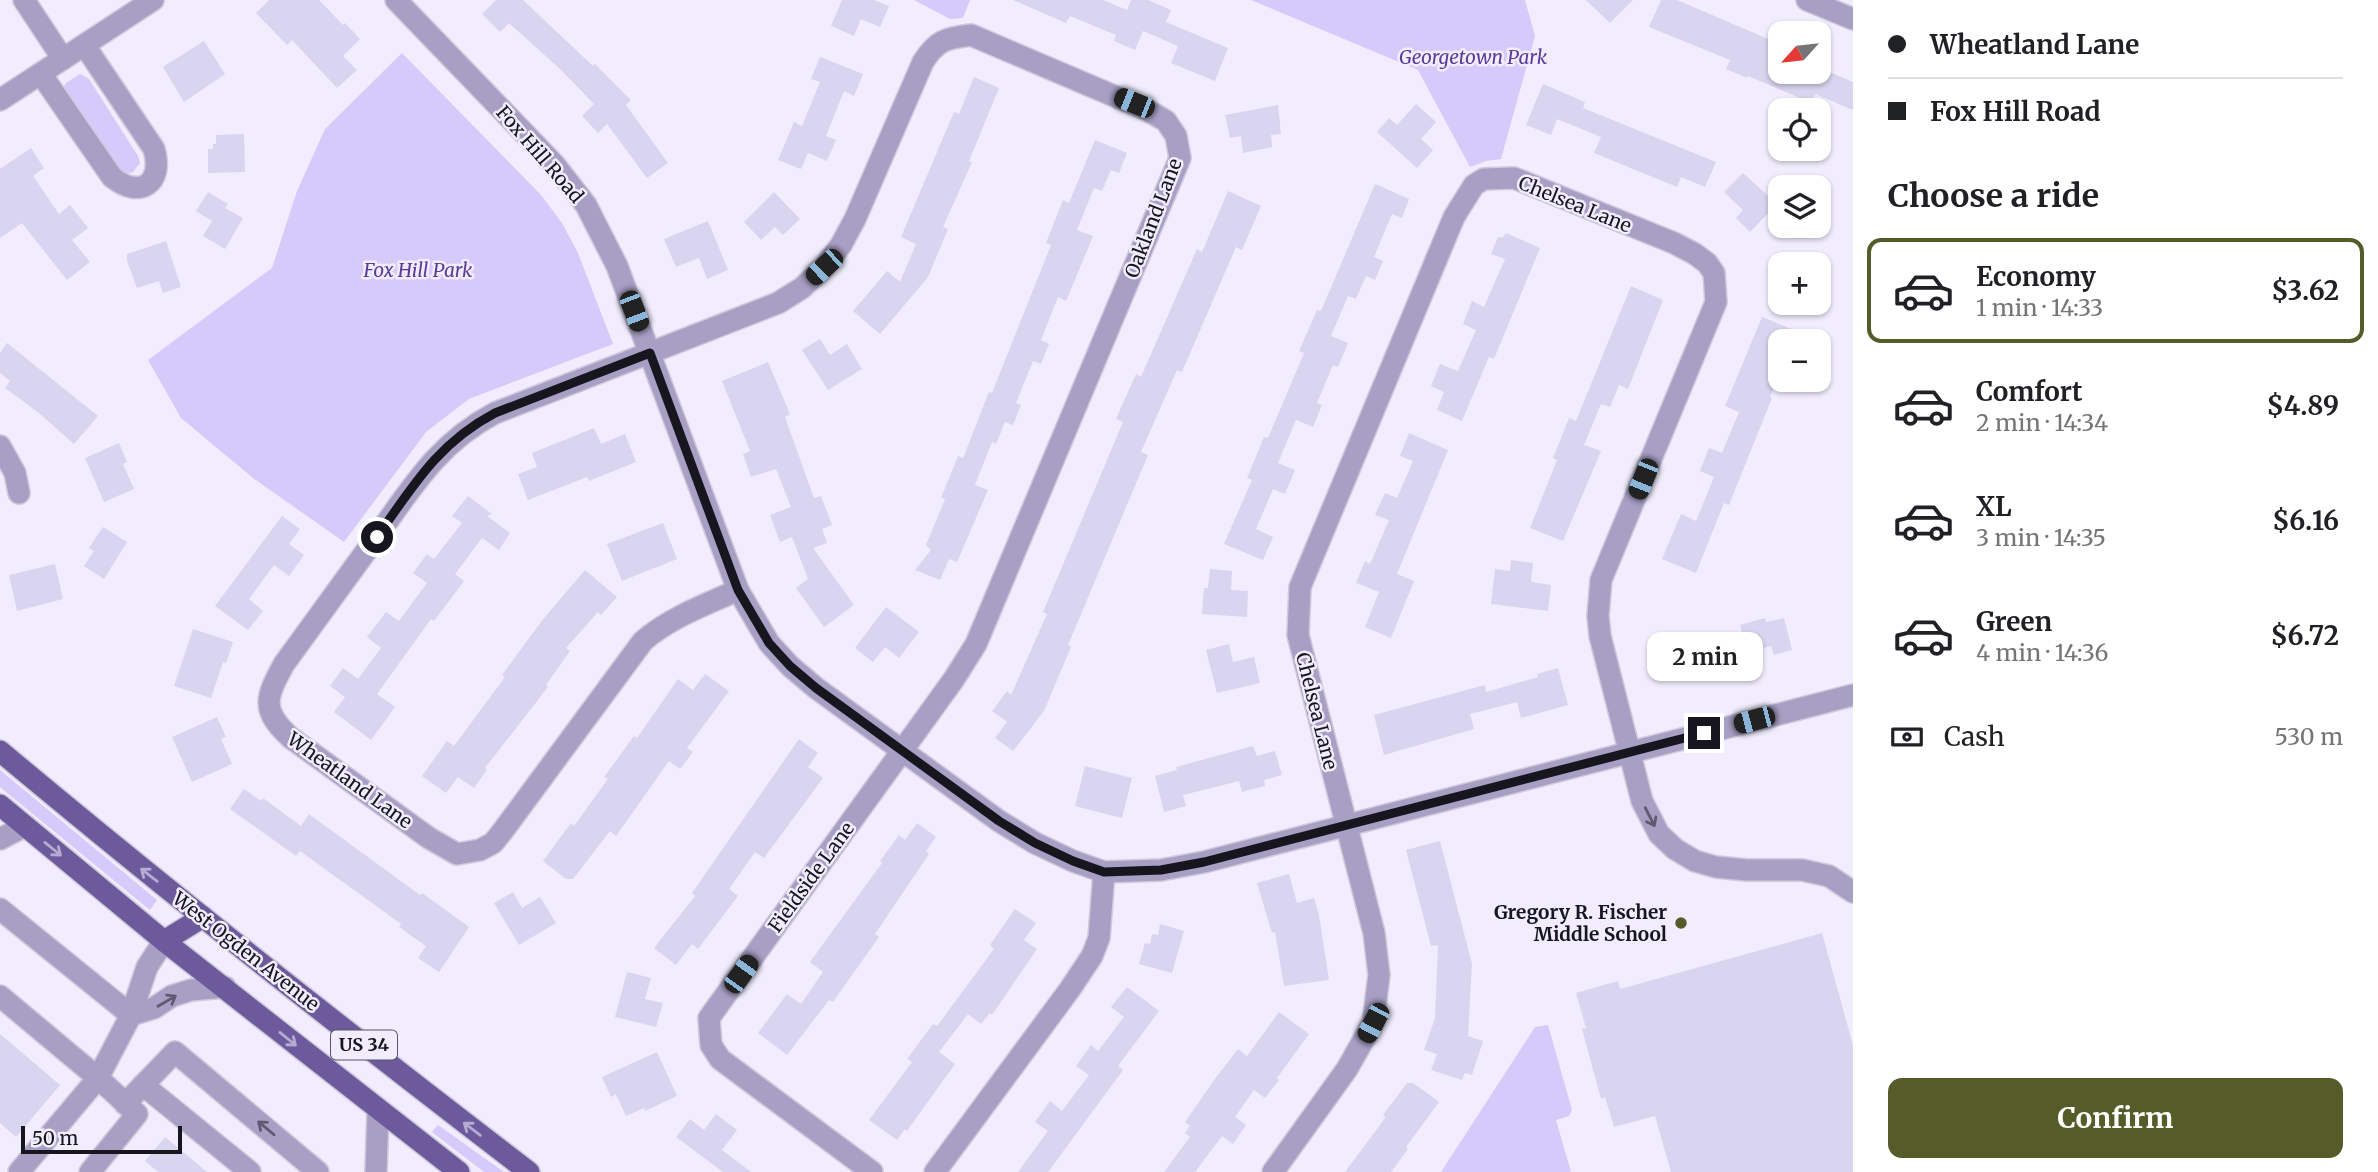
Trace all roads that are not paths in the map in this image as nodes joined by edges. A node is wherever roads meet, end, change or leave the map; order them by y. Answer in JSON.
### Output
{"nodes":[{"id":1,"x":24,"y":0,"type":"edge"},
{"id":2,"x":153,"y":0,"type":"edge"},
{"id":3,"x":396,"y":0,"type":"edge"},
{"id":4,"x":1807,"y":0,"type":"edge"},
{"id":5,"x":1853,"y":19,"type":"edge"},
{"id":6,"x":85,"y":46,"type":"junction"},
{"id":7,"x":63,"y":59,"type":"junction"},
{"id":8,"x":41,"y":74,"type":"junction"},
{"id":9,"x":0,"y":100,"type":"edge"},
{"id":10,"x":650,"y":353,"type":"junction"},
{"id":11,"x":0,"y":446,"type":"edge"},
{"id":12,"x":19,"y":493,"type":"dead end"},
{"id":13,"x":738,"y":590,"type":"junction"},
{"id":14,"x":1853,"y":695,"type":"edge"},
{"id":15,"x":903,"y":750,"type":"junction"},
{"id":16,"x":0,"y":751,"type":"edge"},
{"id":17,"x":1629,"y":752,"type":"junction"},
{"id":18,"x":0,"y":806,"type":"edge"},
{"id":19,"x":1346,"y":825,"type":"junction"},
{"id":20,"x":25,"y":826,"type":"junction"},
{"id":21,"x":0,"y":839,"type":"edge"},
{"id":22,"x":1104,"y":872,"type":"junction"},
{"id":23,"x":1853,"y":892,"type":"edge"},
{"id":24,"x":0,"y":909,"type":"edge"},
{"id":25,"x":203,"y":917,"type":"junction"},
{"id":26,"x":164,"y":941,"type":"junction"},
{"id":27,"x":225,"y":987,"type":"junction"},
{"id":28,"x":0,"y":996,"type":"edge"},
{"id":29,"x":131,"y":1015,"type":"junction"},
{"id":30,"x":98,"y":1078,"type":"junction"},
{"id":31,"x":143,"y":1085,"type":"junction"},
{"id":32,"x":125,"y":1104,"type":"junction"},
{"id":33,"x":378,"y":1110,"type":"junction"},
{"id":34,"x":19,"y":1172,"type":"edge"},
{"id":35,"x":90,"y":1172,"type":"edge"},
{"id":36,"x":250,"y":1172,"type":"edge"},
{"id":37,"x":318,"y":1172,"type":"edge"},
{"id":38,"x":376,"y":1172,"type":"edge"},
{"id":39,"x":459,"y":1172,"type":"edge"},
{"id":40,"x":529,"y":1172,"type":"edge"},
{"id":41,"x":872,"y":1172,"type":"edge"},
{"id":42,"x":935,"y":1172,"type":"edge"},
{"id":43,"x":1273,"y":1172,"type":"edge"}],
"edges":[{"from":1,"to":7,"type":"street"},
{"from":2,"to":6,"type":"street"},
{"from":3,"to":10,"type":"street","name":"Fox Hill Road"},
{"from":4,"to":5,"type":"street"},
{"from":6,"to":7,"type":"street"},
{"from":6,"to":8,"type":"street"},
{"from":7,"to":8,"type":"street"},
{"from":8,"to":9,"type":"street"},
{"from":10,"to":13,"type":"street","name":"Fox Hill Road"},
{"from":10,"to":13,"type":"street","name":"Wheatland Lane"},
{"from":10,"to":15,"type":"street","name":"Oakland Lane"},
{"from":11,"to":12,"type":"street"},
{"from":13,"to":15,"type":"street","name":"Fox Hill Road"},
{"from":14,"to":17,"type":"street","name":"Fox Hill Road"},
{"from":15,"to":22,"type":"street","name":"Fox Hill Road"},
{"from":15,"to":41,"type":"street","name":"Fieldside Lane"},
{"from":25,"to":16,"type":"main road","name":"West Ogden Avenue","number":"US 34","one_way":true},
{"from":17,"to":19,"type":"street","name":"Fox Hill Road"},
{"from":17,"to":19,"type":"street","name":"Chelsea Lane"},
{"from":17,"to":23,"type":"street","name":"Chelsea Lane","one_way":true},
{"from":18,"to":20,"type":"main road","number":"US 34"},
{"from":19,"to":22,"type":"street","name":"Fox Hill Road"},
{"from":19,"to":43,"type":"street","name":"Chelsea Lane"},
{"from":20,"to":21,"type":"street"},
{"from":20,"to":26,"type":"main road","number":"US 34","one_way":true},
{"from":22,"to":42,"type":"street"},
{"from":24,"to":29,"type":"street"},
{"from":25,"to":26,"type":"main road"},
{"from":40,"to":25,"type":"main road","name":"West Ogden Avenue","number":"US 34","one_way":true},
{"from":26,"to":27,"type":"main road","number":"US 34"},
{"from":26,"to":29,"type":"street"},
{"from":29,"to":27,"type":"street","one_way":true},
{"from":27,"to":33,"type":"main road","number":"US 34","one_way":true},
{"from":28,"to":30,"type":"street"},
{"from":29,"to":30,"type":"street"},
{"from":30,"to":32,"type":"street"},
{"from":30,"to":34,"type":"street"},
{"from":31,"to":32,"type":"street"},
{"from":31,"to":36,"type":"street"},
{"from":37,"to":31,"type":"street","one_way":true},
{"from":32,"to":35,"type":"street"},
{"from":33,"to":38,"type":"street"},
{"from":33,"to":39,"type":"main road","number":"US 34"}]}
